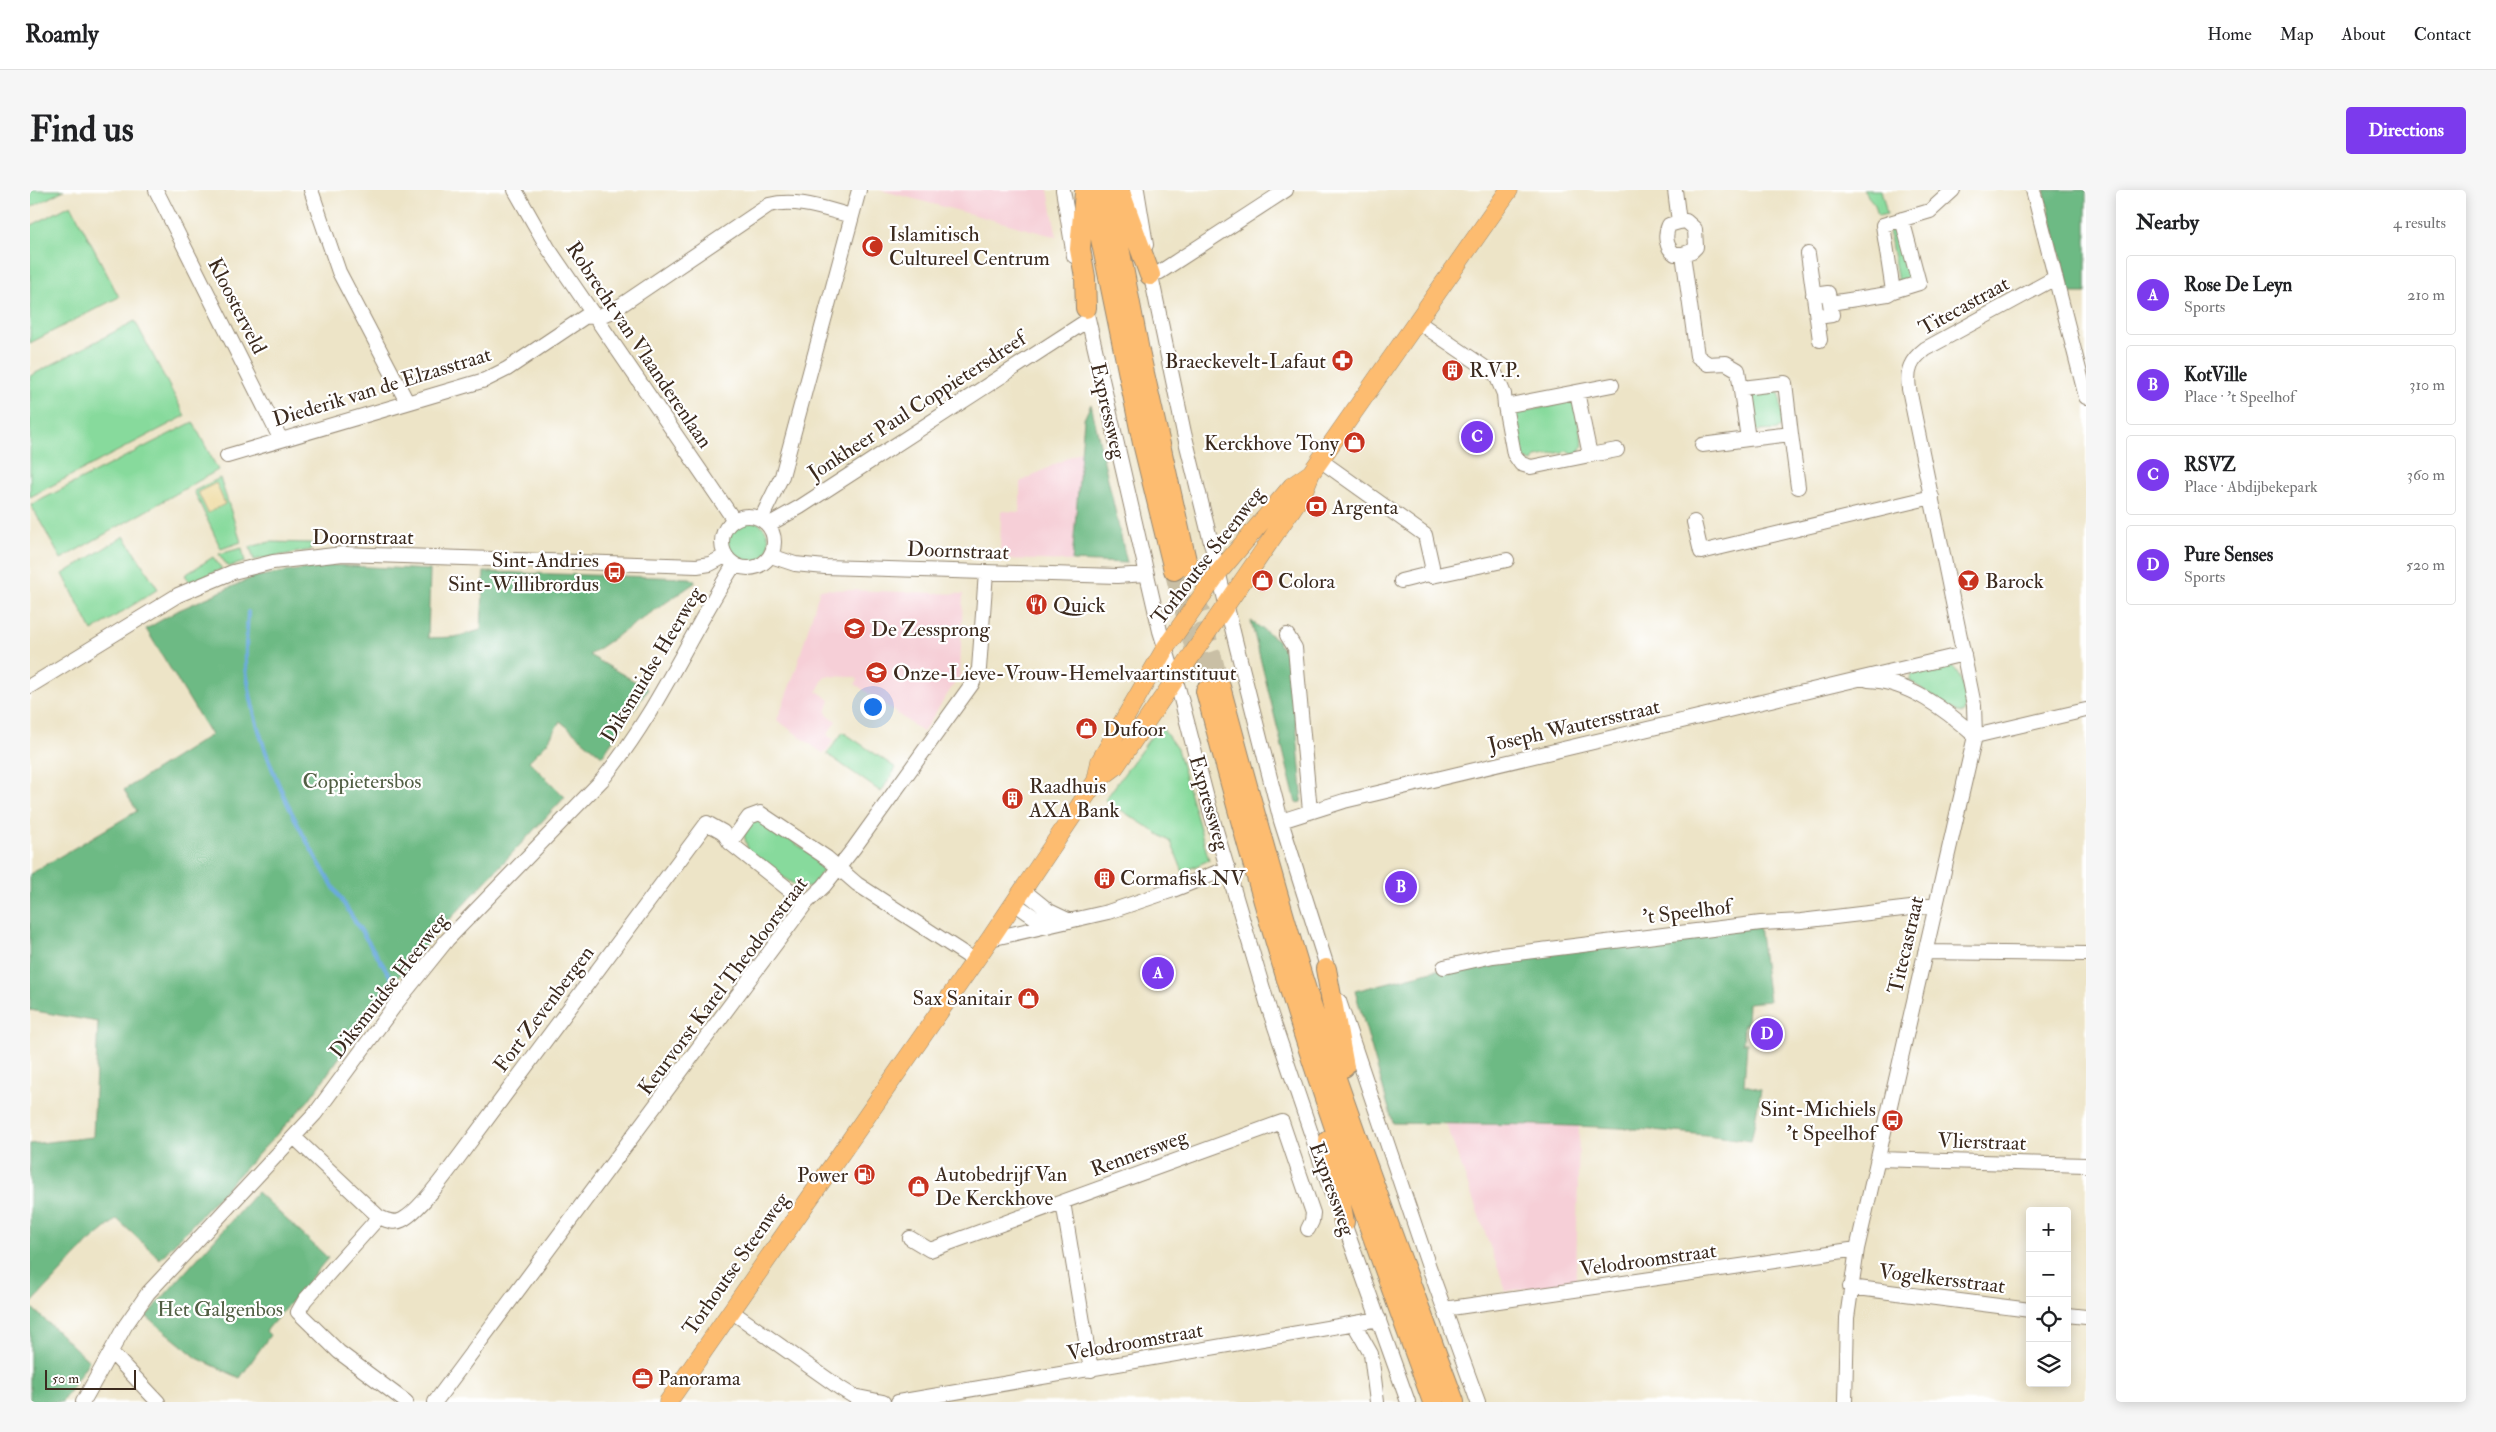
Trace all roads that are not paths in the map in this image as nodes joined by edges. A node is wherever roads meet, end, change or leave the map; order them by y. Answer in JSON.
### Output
{"nodes":[{"id":1,"x":156,"y":190,"type":"edge"},
{"id":2,"x":311,"y":190,"type":"edge"},
{"id":3,"x":516,"y":190,"type":"edge"},
{"id":4,"x":859,"y":190,"type":"edge"},
{"id":5,"x":1063,"y":190,"type":"edge"},
{"id":6,"x":1086,"y":190,"type":"edge"},
{"id":7,"x":1091,"y":190,"type":"edge"},
{"id":8,"x":1108,"y":190,"type":"edge"},
{"id":9,"x":1119,"y":190,"type":"edge"},
{"id":10,"x":1137,"y":190,"type":"edge"},
{"id":11,"x":1286,"y":190,"type":"edge"},
{"id":12,"x":1509,"y":190,"type":"edge"},
{"id":13,"x":1675,"y":190,"type":"edge"},
{"id":14,"x":1953,"y":190,"type":"edge"},
{"id":15,"x":2033,"y":190,"type":"edge"},
{"id":16,"x":852,"y":216,"type":"junction"},
{"id":17,"x":1902,"y":219,"type":"junction"},
{"id":18,"x":1679,"y":222,"type":"junction"},
{"id":19,"x":1683,"y":254,"type":"junction"},
{"id":20,"x":1808,"y":254,"type":"dead end"},
{"id":21,"x":1150,"y":275,"type":"junction"},
{"id":22,"x":2055,"y":278,"type":"junction"},
{"id":23,"x":1893,"y":290,"type":"junction"},
{"id":24,"x":1813,"y":295,"type":"junction"},
{"id":25,"x":1830,"y":303,"type":"junction"},
{"id":26,"x":1087,"y":314,"type":"junction"},
{"id":27,"x":595,"y":317,"type":"junction"},
{"id":28,"x":1817,"y":317,"type":"junction"},
{"id":29,"x":1418,"y":322,"type":"junction"},
{"id":30,"x":1820,"y":340,"type":"dead end"},
{"id":31,"x":1612,"y":386,"type":"dead end"},
{"id":32,"x":1742,"y":388,"type":"junction"},
{"id":33,"x":1578,"y":392,"type":"junction"},
{"id":34,"x":2086,"y":397,"type":"edge"},
{"id":35,"x":407,"y":402,"type":"junction"},
{"id":36,"x":1506,"y":406,"type":"junction"},
{"id":37,"x":1791,"y":434,"type":"junction"},
{"id":38,"x":1748,"y":439,"type":"junction"},
{"id":39,"x":281,"y":440,"type":"junction"},
{"id":40,"x":1702,"y":445,"type":"dead end"},
{"id":41,"x":1617,"y":450,"type":"dead end"},
{"id":42,"x":1590,"y":455,"type":"junction"},
{"id":43,"x":227,"y":456,"type":"dead end"},
{"id":44,"x":1316,"y":467,"type":"junction"},
{"id":45,"x":1798,"y":487,"type":"dead end"},
{"id":46,"x":1932,"y":497,"type":"junction"},
{"id":47,"x":734,"y":520,"type":"junction"},
{"id":48,"x":764,"y":522,"type":"junction"},
{"id":49,"x":1694,"y":522,"type":"dead end"},
{"id":50,"x":771,"y":556,"type":"junction"},
{"id":51,"x":730,"y":560,"type":"junction"},
{"id":52,"x":1507,"y":560,"type":"dead end"},
{"id":53,"x":986,"y":572,"type":"junction"},
{"id":54,"x":1218,"y":573,"type":"junction"},
{"id":55,"x":1146,"y":574,"type":"junction"},
{"id":56,"x":1429,"y":574,"type":"junction"},
{"id":57,"x":1401,"y":580,"type":"dead end"},
{"id":58,"x":1226,"y":606,"type":"junction"},
{"id":59,"x":1287,"y":635,"type":"dead end"},
{"id":60,"x":1166,"y":648,"type":"junction"},
{"id":61,"x":1964,"y":654,"type":"junction"},
{"id":62,"x":1175,"y":678,"type":"junction"},
{"id":63,"x":1847,"y":682,"type":"junction"},
{"id":64,"x":30,"y":686,"type":"edge"},
{"id":65,"x":1213,"y":689,"type":"tunnel mouth"},
{"id":66,"x":2086,"y":710,"type":"edge"},
{"id":67,"x":1975,"y":736,"type":"junction"},
{"id":68,"x":1096,"y":781,"type":"junction"},
{"id":69,"x":1310,"y":811,"type":"junction"},
{"id":70,"x":1281,"y":821,"type":"junction"},
{"id":71,"x":730,"y":843,"type":"junction"},
{"id":72,"x":838,"y":868,"type":"junction"},
{"id":73,"x":1228,"y":868,"type":"junction"},
{"id":74,"x":1018,"y":897,"type":"junction"},
{"id":75,"x":806,"y":903,"type":"junction"},
{"id":76,"x":1936,"y":905,"type":"junction"},
{"id":77,"x":1070,"y":921,"type":"junction"},
{"id":78,"x":1047,"y":926,"type":"junction"},
{"id":79,"x":990,"y":939,"type":"junction"},
{"id":80,"x":1925,"y":952,"type":"junction"},
{"id":81,"x":2086,"y":954,"type":"edge"},
{"id":82,"x":974,"y":960,"type":"junction"},
{"id":83,"x":1444,"y":967,"type":"dead end"},
{"id":84,"x":1326,"y":969,"type":"junction"},
{"id":85,"x":1337,"y":1106,"type":"junction"},
{"id":86,"x":294,"y":1137,"type":"junction"},
{"id":87,"x":1878,"y":1159,"type":"junction"},
{"id":88,"x":2086,"y":1165,"type":"edge"},
{"id":89,"x":1062,"y":1202,"type":"junction"},
{"id":90,"x":379,"y":1217,"type":"junction"},
{"id":91,"x":1344,"y":1222,"type":"junction"},
{"id":92,"x":1308,"y":1229,"type":"dead end"},
{"id":93,"x":910,"y":1238,"type":"dead end"},
{"id":94,"x":1857,"y":1249,"type":"junction"},
{"id":95,"x":1850,"y":1287,"type":"junction"},
{"id":96,"x":1444,"y":1309,"type":"junction"},
{"id":97,"x":2026,"y":1309,"type":"edge"},
{"id":98,"x":731,"y":1311,"type":"junction"},
{"id":99,"x":2071,"y":1315,"type":"edge"},
{"id":100,"x":2086,"y":1317,"type":"edge"},
{"id":101,"x":1379,"y":1319,"type":"junction"},
{"id":102,"x":1354,"y":1324,"type":"junction"},
{"id":103,"x":112,"y":1353,"type":"junction"},
{"id":104,"x":1091,"y":1370,"type":"junction"},
{"id":105,"x":83,"y":1402,"type":"edge"},
{"id":106,"x":158,"y":1402,"type":"edge"},
{"id":107,"x":406,"y":1402,"type":"edge"},
{"id":108,"x":435,"y":1402,"type":"edge"},
{"id":109,"x":668,"y":1402,"type":"edge"},
{"id":110,"x":883,"y":1402,"type":"edge"},
{"id":111,"x":898,"y":1402,"type":"edge"},
{"id":112,"x":1377,"y":1402,"type":"edge"},
{"id":113,"x":1408,"y":1402,"type":"edge"},
{"id":114,"x":1433,"y":1402,"type":"edge"},
{"id":115,"x":1454,"y":1402,"type":"edge"},
{"id":116,"x":1478,"y":1402,"type":"edge"},
{"id":117,"x":1846,"y":1402,"type":"edge"}],
"edges":[{"from":1,"to":39,"type":"street","name":"Kloosterveld"},
{"from":2,"to":35,"type":"street"},
{"from":3,"to":27,"type":"street","name":"Robrecht van Vlaanderenlaan"},
{"from":4,"to":16,"type":"street"},
{"from":5,"to":26,"type":"street","name":"Expressweg"},
{"from":6,"to":26,"type":"highway"},
{"from":7,"to":8,"type":"highway","name":"Expressweg"},
{"from":9,"to":21,"type":"highway"},
{"from":10,"to":21,"type":"street"},
{"from":11,"to":21,"type":"street"},
{"from":12,"to":29,"type":"main road","name":"Torhoutse Steenweg"},
{"from":13,"to":18,"type":"street"},
{"from":14,"to":17,"type":"street"},
{"from":15,"to":22,"type":"street"},
{"from":16,"to":27,"type":"street","name":"Diederik van de Elzasstraat"},
{"from":16,"to":48,"type":"street"},
{"from":17,"to":23,"type":"street"},
{"from":17,"to":23,"type":"street"},
{"from":18,"to":19,"type":"street"},
{"from":18,"to":19,"type":"street"},
{"from":19,"to":32,"type":"street"},
{"from":20,"to":24,"type":"street"},
{"from":21,"to":54,"type":"street"},
{"from":22,"to":34,"type":"street"},
{"from":22,"to":46,"type":"street","name":"Titecastraat"},
{"from":23,"to":25,"type":"street"},
{"from":24,"to":25,"type":"street"},
{"from":24,"to":28,"type":"street"},
{"from":25,"to":28,"type":"street"},
{"from":26,"to":48,"type":"street","name":"Jonkheer Paul Coppietersdreef"},
{"from":26,"to":55,"type":"street","name":"Expressweg"},
{"from":27,"to":35,"type":"street","name":"Diederik van de Elzasstraat"},
{"from":27,"to":47,"type":"street","name":"Robrecht van Vlaanderenlaan"},
{"from":28,"to":30,"type":"street"},
{"from":29,"to":36,"type":"street"},
{"from":29,"to":44,"type":"main road","name":"Torhoutse Steenweg"},
{"from":31,"to":33,"type":"street"},
{"from":32,"to":37,"type":"street"},
{"from":32,"to":38,"type":"street"},
{"from":33,"to":36,"type":"street"},
{"from":33,"to":42,"type":"street"},
{"from":35,"to":39,"type":"street","name":"Diederik van de Elzasstraat"},
{"from":36,"to":42,"type":"street"},
{"from":37,"to":38,"type":"street"},
{"from":37,"to":45,"type":"street"},
{"from":38,"to":40,"type":"street"},
{"from":39,"to":43,"type":"street","name":"Diederik van de Elzasstraat"},
{"from":41,"to":42,"type":"street"},
{"from":44,"to":54,"type":"main road","name":"Torhoutse Steenweg"},
{"from":44,"to":56,"type":"street"},
{"from":44,"to":58,"type":"main road","name":"Torhoutse Steenweg"},
{"from":46,"to":49,"type":"street"},
{"from":46,"to":61,"type":"street","name":"Titecastraat"},
{"from":47,"to":48,"type":"street"},
{"from":47,"to":51,"type":"street"},
{"from":48,"to":50,"type":"street"},
{"from":50,"to":51,"type":"street"},
{"from":50,"to":53,"type":"street","name":"Doornstraat"},
{"from":51,"to":64,"type":"street","name":"Doornstraat"},
{"from":51,"to":86,"type":"street","name":"Diksmuidse Heerweg"},
{"from":52,"to":56,"type":"street"},
{"from":53,"to":55,"type":"street","name":"Doornstraat"},
{"from":53,"to":72,"type":"street","name":"Keurvorst Karel Theodoorstraat"},
{"from":54,"to":58,"type":"street"},
{"from":54,"to":60,"type":"main road","name":"Torhoutse Steenweg"},
{"from":55,"to":60,"type":"street","name":"Expressweg"},
{"from":56,"to":57,"type":"street"},
{"from":58,"to":62,"type":"main road","name":"Torhoutse Steenweg"},
{"from":58,"to":70,"type":"street"},
{"from":59,"to":69,"type":"street"},
{"from":60,"to":62,"type":"street","name":"Expressweg"},
{"from":60,"to":68,"type":"main road","name":"Torhoutse Steenweg"},
{"from":61,"to":63,"type":"street","name":"Joseph Wautersstraat"},
{"from":61,"to":67,"type":"street","name":"Titecastraat"},
{"from":62,"to":68,"type":"main road","name":"Torhoutse Steenweg"},
{"from":62,"to":73,"type":"street","name":"Expressweg"},
{"from":63,"to":67,"type":"street","name":"Joseph Wautersstraat"},
{"from":63,"to":69,"type":"street","name":"Joseph Wautersstraat"},
{"from":65,"to":85,"type":"highway","name":"Expressweg"},
{"from":66,"to":67,"type":"street"},
{"from":67,"to":76,"type":"street","name":"Titecastraat"},
{"from":68,"to":74,"type":"main road","name":"Torhoutse Steenweg"},
{"from":69,"to":70,"type":"street","name":"Joseph Wautersstraat"},
{"from":70,"to":84,"type":"street"},
{"from":71,"to":72,"type":"street"},
{"from":71,"to":75,"type":"street","name":"Fort Zevenbergen"},
{"from":71,"to":90,"type":"street","name":"Fort Zevenbergen"},
{"from":72,"to":75,"type":"street","name":"Keurvorst Karel Theodoorstraat"},
{"from":72,"to":82,"type":"street"},
{"from":73,"to":77,"type":"street"},
{"from":73,"to":91,"type":"street","name":"Expressweg"},
{"from":74,"to":77,"type":"street"},
{"from":74,"to":78,"type":"street"},
{"from":74,"to":79,"type":"main road","name":"Torhoutse Steenweg"},
{"from":75,"to":108,"type":"street","name":"Keurvorst Karel Theodoorstraat"},
{"from":76,"to":80,"type":"street","name":"Titecastraat"},
{"from":76,"to":83,"type":"street","name":"'t Speelhof"},
{"from":77,"to":78,"type":"street"},
{"from":78,"to":79,"type":"street"},
{"from":79,"to":82,"type":"main road","name":"Torhoutse Steenweg"},
{"from":80,"to":81,"type":"street"},
{"from":80,"to":87,"type":"street","name":"Titecastraat"},
{"from":82,"to":98,"type":"main road","name":"Torhoutse Steenweg"},
{"from":84,"to":85,"type":"highway"},
{"from":84,"to":96,"type":"street"},
{"from":85,"to":91,"type":"highway"},
{"from":85,"to":114,"type":"highway","name":"Expressweg"},
{"from":85,"to":115,"type":"highway","name":"Expressweg"},
{"from":86,"to":90,"type":"street"},
{"from":86,"to":103,"type":"street","name":"Diksmuidse Heerweg"},
{"from":87,"to":88,"type":"street","name":"Vlierstraat"},
{"from":87,"to":94,"type":"street","name":"Titecastraat"},
{"from":89,"to":92,"type":"street","name":"Rennersweg"},
{"from":89,"to":93,"type":"street"},
{"from":89,"to":104,"type":"street"},
{"from":90,"to":107,"type":"street"},
{"from":91,"to":101,"type":"street","name":"Expressweg"},
{"from":94,"to":95,"type":"street","name":"Titecastraat"},
{"from":94,"to":96,"type":"street","name":"Velodroomstraat"},
{"from":95,"to":97,"type":"street","name":"Vogelkersstraat"},
{"from":95,"to":117,"type":"street","name":"Titecastraat"},
{"from":96,"to":116,"type":"street"},
{"from":98,"to":109,"type":"main road","name":"Torhoutse Steenweg"},
{"from":98,"to":110,"type":"street"},
{"from":99,"to":100,"type":"street"},
{"from":101,"to":102,"type":"street","name":"Velodroomstraat"},
{"from":101,"to":113,"type":"street","name":"Expressweg"},
{"from":102,"to":104,"type":"street","name":"Velodroomstraat"},
{"from":102,"to":112,"type":"street"},
{"from":103,"to":105,"type":"street","name":"Diksmuidse Heerweg"},
{"from":103,"to":106,"type":"street"},
{"from":104,"to":111,"type":"street","name":"Velodroomstraat"}]}
